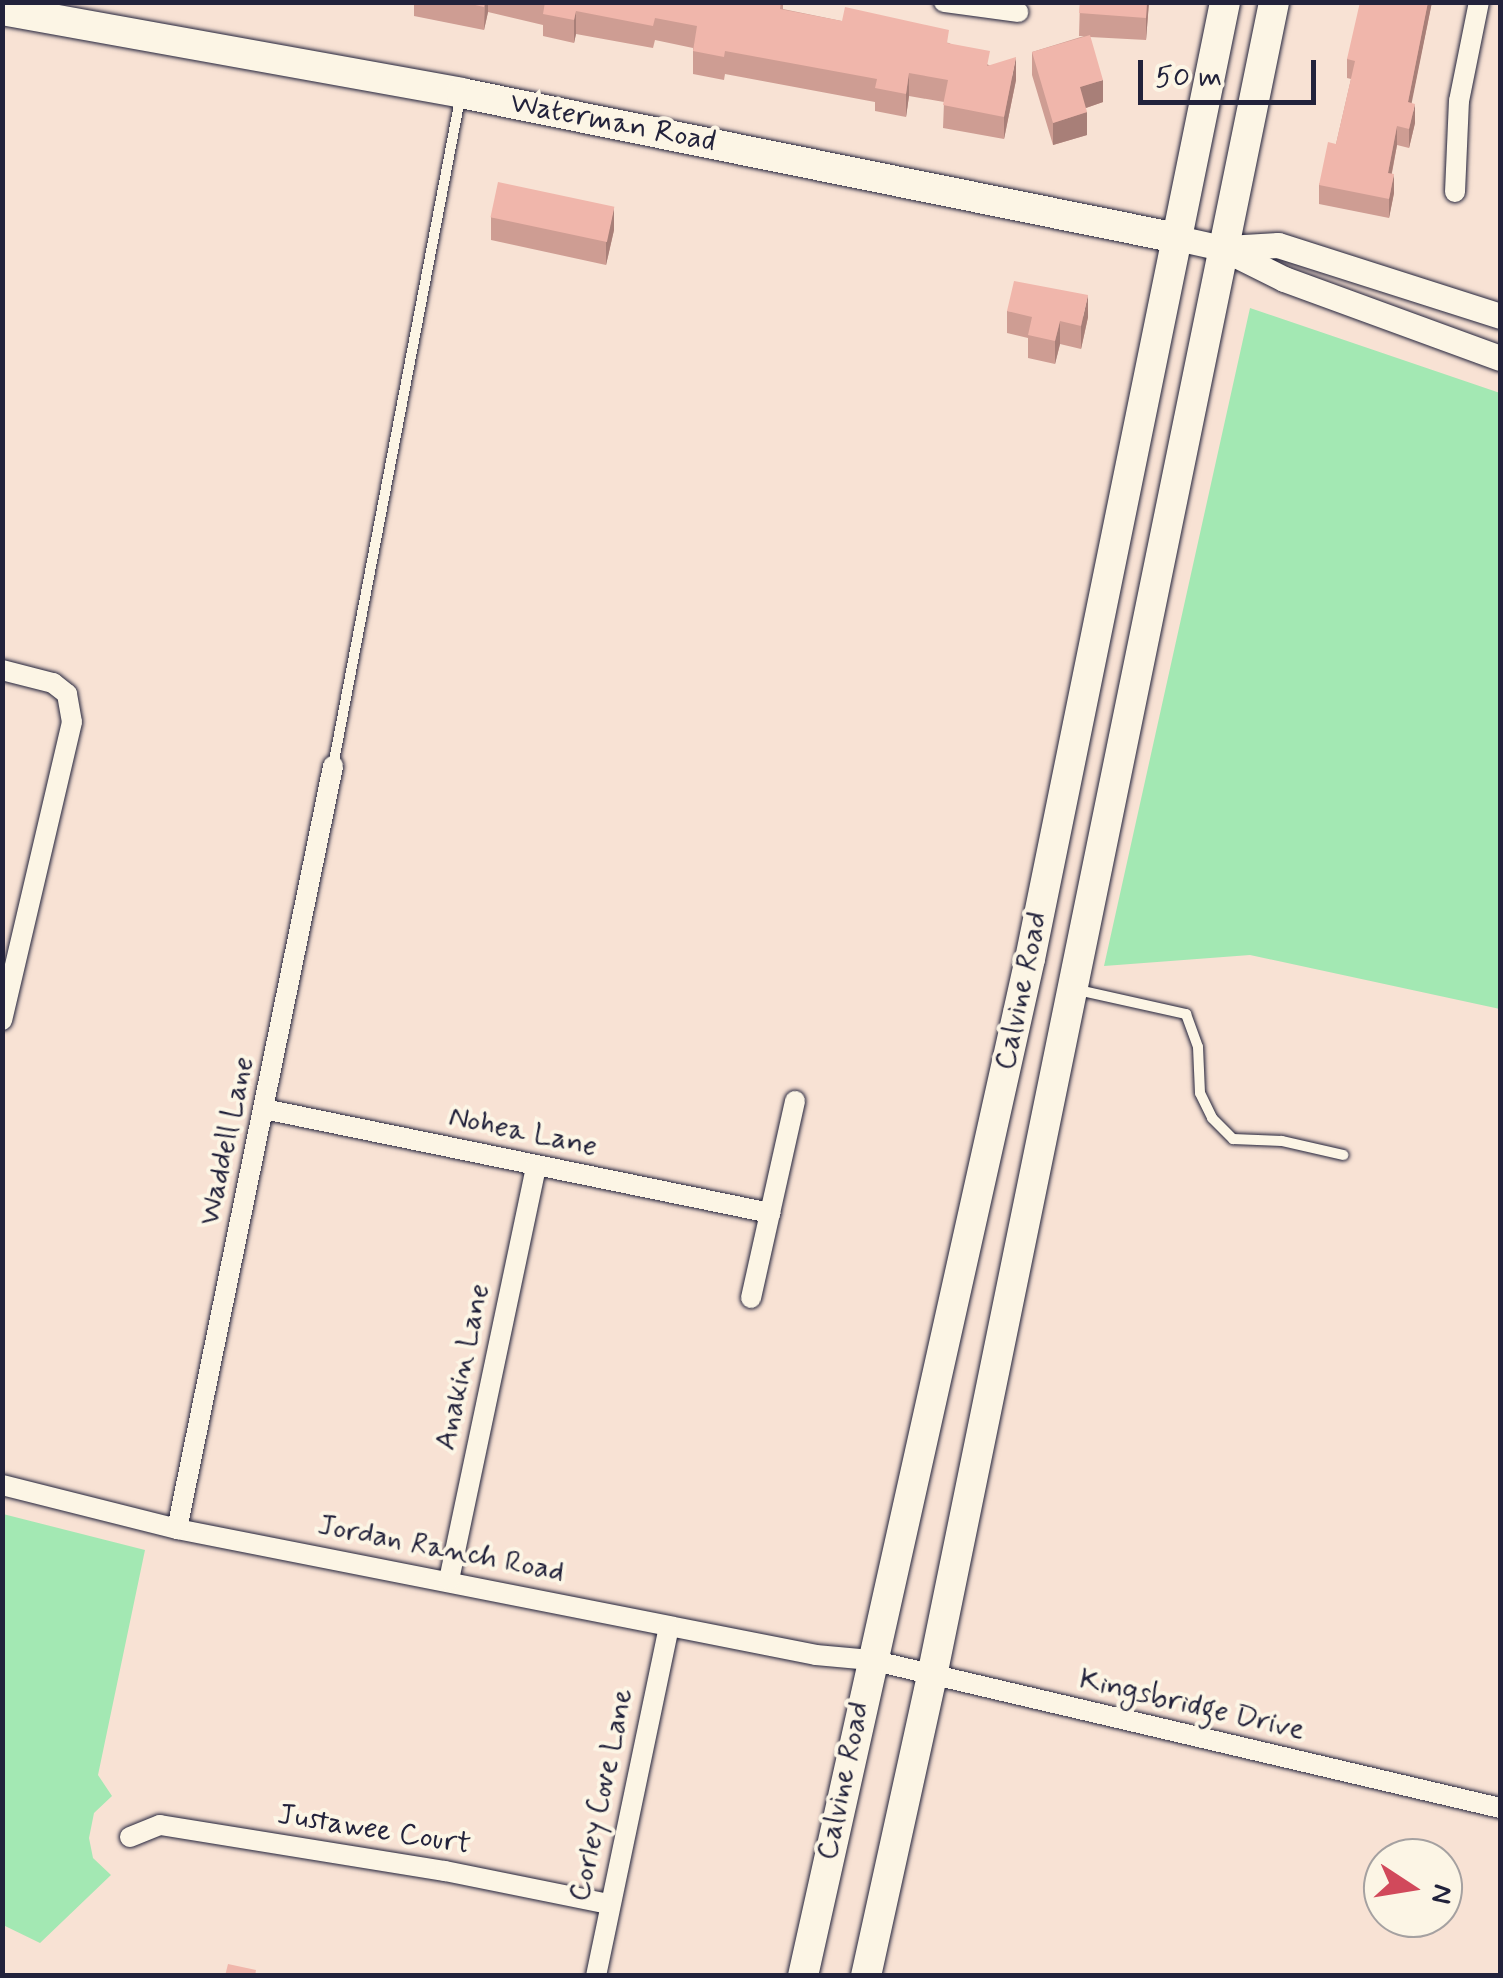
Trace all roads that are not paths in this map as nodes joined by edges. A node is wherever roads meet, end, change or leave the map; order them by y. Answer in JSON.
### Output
{"nodes":[{"id":1,"x":944,"y":2,"type":"edge"},
{"id":2,"x":1225,"y":2,"type":"edge"},
{"id":3,"x":1274,"y":2,"type":"edge"},
{"id":4,"x":1479,"y":2,"type":"edge"},
{"id":5,"x":2,"y":10,"type":"edge"},
{"id":6,"x":1018,"y":12,"type":"dead end"},
{"id":7,"x":461,"y":93,"type":"junction"},
{"id":8,"x":1454,"y":192,"type":"dead end"},
{"id":9,"x":1177,"y":238,"type":"junction"},
{"id":10,"x":1222,"y":248,"type":"junction"},
{"id":11,"x":1500,"y":316,"type":"edge"},
{"id":12,"x":1500,"y":358,"type":"edge"},
{"id":13,"x":2,"y":670,"type":"edge"},
{"id":14,"x":333,"y":766,"type":"joint"},
{"id":15,"x":1072,"y":989,"type":"junction"},
{"id":16,"x":2,"y":1020,"type":"edge"},
{"id":17,"x":796,"y":1101,"type":"dead end"},
{"id":18,"x":264,"y":1108,"type":"junction"},
{"id":19,"x":1343,"y":1155,"type":"dead end"},
{"id":20,"x":536,"y":1166,"type":"junction"},
{"id":21,"x":770,"y":1212,"type":"junction"},
{"id":22,"x":752,"y":1298,"type":"dead end"},
{"id":23,"x":2,"y":1485,"type":"edge"},
{"id":24,"x":178,"y":1529,"type":"junction"},
{"id":25,"x":449,"y":1580,"type":"junction"},
{"id":26,"x":669,"y":1626,"type":"junction"},
{"id":27,"x":870,"y":1660,"type":"junction"},
{"id":28,"x":932,"y":1676,"type":"junction"},
{"id":29,"x":1500,"y":1808,"type":"edge"},
{"id":30,"x":130,"y":1837,"type":"dead end"},
{"id":31,"x":609,"y":1904,"type":"junction"},
{"id":32,"x":596,"y":1976,"type":"edge"},
{"id":33,"x":802,"y":1976,"type":"edge"},
{"id":34,"x":866,"y":1976,"type":"edge"}],
"edges":[{"from":1,"to":6,"type":"street"},
{"from":2,"to":9,"type":"main road","name":"Calvine Road"},
{"from":3,"to":10,"type":"main road","name":"Calvine Road"},
{"from":4,"to":8,"type":"street"},
{"from":5,"to":7,"type":"main road","name":"Waterman Road"},
{"from":7,"to":9,"type":"main road","name":"Waterman Road"},
{"from":7,"to":14,"type":"lane"},
{"from":9,"to":10,"type":"street","name":"Waterman Road"},
{"from":9,"to":27,"type":"main road","name":"Calvine Road"},
{"from":10,"to":11,"type":"street","name":"Waterman Road"},
{"from":10,"to":12,"type":"street","name":"Waterman Road"},
{"from":10,"to":15,"type":"main road","name":"Calvine Road"},
{"from":13,"to":16,"type":"street"},
{"from":14,"to":18,"type":"street","name":"Waddell Lane"},
{"from":15,"to":19,"type":"lane"},
{"from":15,"to":28,"type":"main road","name":"Calvine Road"},
{"from":17,"to":21,"type":"street"},
{"from":18,"to":20,"type":"street","name":"Nohea Lane"},
{"from":18,"to":24,"type":"street","name":"Waddell Lane"},
{"from":20,"to":21,"type":"street","name":"Nohea Lane"},
{"from":20,"to":25,"type":"street","name":"Anakin Lane"},
{"from":21,"to":22,"type":"street"},
{"from":23,"to":24,"type":"street","name":"Jordan Ranch Road"},
{"from":24,"to":25,"type":"street","name":"Jordan Ranch Road"},
{"from":25,"to":26,"type":"street","name":"Jordan Ranch Road"},
{"from":26,"to":27,"type":"street","name":"Jordan Ranch Road"},
{"from":26,"to":31,"type":"street","name":"Corley Cove Lane"},
{"from":27,"to":28,"type":"street","name":"Kingsbridge Drive"},
{"from":27,"to":33,"type":"main road","name":"Calvine Road"},
{"from":28,"to":29,"type":"street","name":"Kingsbridge Drive"},
{"from":28,"to":34,"type":"main road","name":"Calvine Road"},
{"from":30,"to":31,"type":"street","name":"Justawee Court"},
{"from":31,"to":32,"type":"street","name":"Corley Cove Lane"}]}
